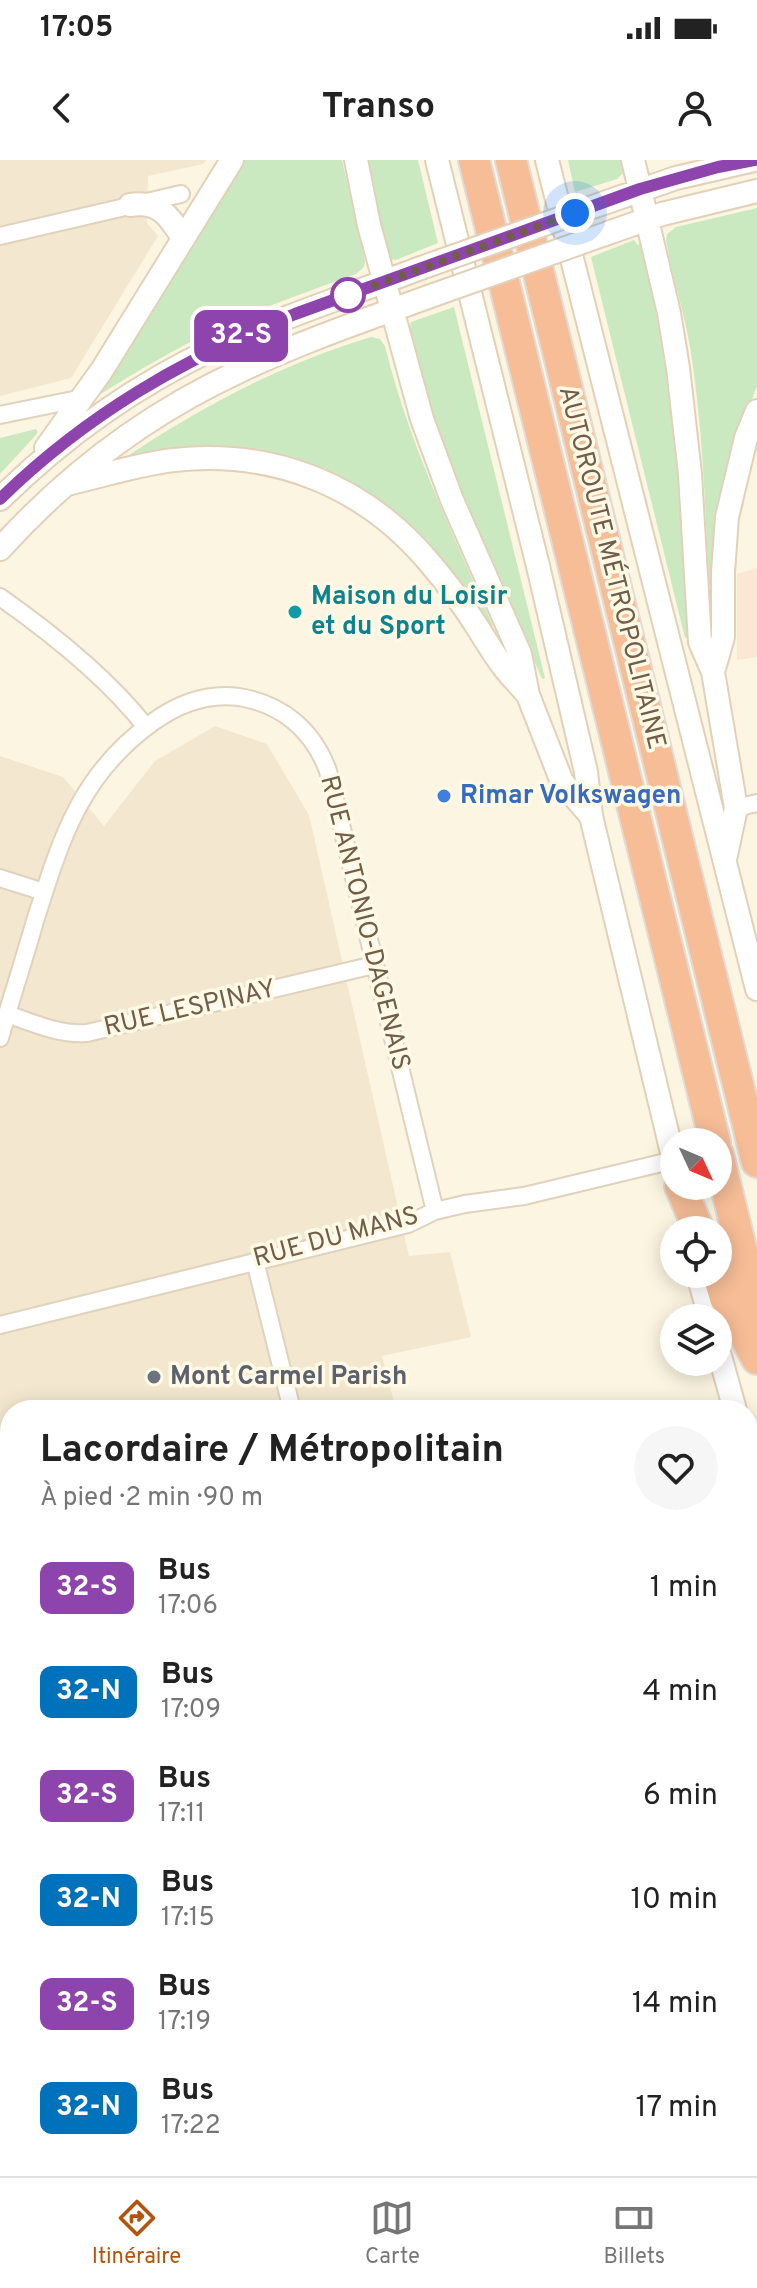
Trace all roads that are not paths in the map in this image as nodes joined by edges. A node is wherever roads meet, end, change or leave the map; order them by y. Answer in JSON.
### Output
{"nodes":[{"id":1,"x":232,"y":160,"type":"edge"},
{"id":2,"x":356,"y":160,"type":"edge"},
{"id":3,"x":437,"y":160,"type":"edge"},
{"id":4,"x":474,"y":160,"type":"edge"},
{"id":5,"x":511,"y":160,"type":"edge"},
{"id":6,"x":547,"y":160,"type":"edge"},
{"id":7,"x":633,"y":160,"type":"edge"},
{"id":8,"x":754,"y":160,"type":"edge"},
{"id":9,"x":640,"y":189,"type":"junction"},
{"id":10,"x":757,"y":191,"type":"edge"},
{"id":11,"x":181,"y":194,"type":"dead end"},
{"id":12,"x":130,"y":205,"type":"junction"},
{"id":13,"x":648,"y":218,"type":"junction"},
{"id":14,"x":0,"y":236,"type":"edge"},
{"id":15,"x":183,"y":238,"type":"junction"},
{"id":16,"x":385,"y":282,"type":"junction"},
{"id":17,"x":392,"y":310,"type":"junction"},
{"id":18,"x":83,"y":398,"type":"junction"},
{"id":19,"x":757,"y":411,"type":"edge"},
{"id":20,"x":0,"y":415,"type":"edge"},
{"id":21,"x":29,"y":471,"type":"junction"},
{"id":22,"x":67,"y":484,"type":"junction"},
{"id":23,"x":0,"y":499,"type":"edge"},
{"id":24,"x":0,"y":549,"type":"edge"},
{"id":25,"x":0,"y":597,"type":"edge"},
{"id":26,"x":713,"y":672,"type":"junction"},
{"id":27,"x":528,"y":695,"type":"junction"},
{"id":28,"x":146,"y":727,"type":"junction"},
{"id":29,"x":746,"y":806,"type":"edge"},
{"id":30,"x":591,"y":816,"type":"junction"},
{"id":31,"x":725,"y":860,"type":"junction"},
{"id":32,"x":0,"y":878,"type":"edge"},
{"id":33,"x":44,"y":892,"type":"junction"},
{"id":34,"x":374,"y":965,"type":"junction"},
{"id":35,"x":757,"y":989,"type":"edge"},
{"id":36,"x":7,"y":1014,"type":"junction"},
{"id":37,"x":0,"y":1038,"type":"edge"},
{"id":38,"x":666,"y":1128,"type":"edge"},
{"id":39,"x":712,"y":1128,"type":"edge"},
{"id":40,"x":757,"y":1162,"type":"edge"},
{"id":41,"x":660,"y":1163,"type":"edge"},
{"id":42,"x":729,"y":1200,"type":"edge"},
{"id":43,"x":435,"y":1211,"type":"junction"},
{"id":44,"x":255,"y":1261,"type":"junction"},
{"id":45,"x":722,"y":1288,"type":"edge"},
{"id":46,"x":757,"y":1313,"type":"edge"},
{"id":47,"x":0,"y":1325,"type":"edge"},
{"id":48,"x":757,"y":1359,"type":"edge"},
{"id":49,"x":726,"y":1376,"type":"edge"},
{"id":50,"x":290,"y":1400,"type":"edge"},
{"id":51,"x":732,"y":1400,"type":"edge"}],
"edges":[{"from":1,"to":15,"type":"main road"},
{"from":2,"to":16,"type":"main road"},
{"from":3,"to":30,"type":"main road"},
{"from":4,"to":39,"type":"highway","name":"AUTOROUTE MÉTROPOLITAINE"},
{"from":5,"to":40,"type":"highway","name":"AUTOROUTE MÉTROPOLITAINE"},
{"from":6,"to":31,"type":"main road"},
{"from":7,"to":9,"type":"main road"},
{"from":8,"to":9,"type":"main road"},
{"from":9,"to":13,"type":"main road"},
{"from":9,"to":16,"type":"main road","bridge":true},
{"from":10,"to":13,"type":"main road"},
{"from":11,"to":12,"type":"street"},
{"from":12,"to":14,"type":"street"},
{"from":12,"to":15,"type":"main road"},
{"from":13,"to":17,"type":"main road","bridge":true},
{"from":13,"to":26,"type":"main road"},
{"from":15,"to":18,"type":"main road"},
{"from":16,"to":17,"type":"main road"},
{"from":16,"to":21,"type":"main road"},
{"from":17,"to":22,"type":"main road"},
{"from":17,"to":27,"type":"main road"},
{"from":18,"to":20,"type":"street"},
{"from":18,"to":21,"type":"main road"},
{"from":19,"to":26,"type":"main road"},
{"from":21,"to":23,"type":"main road"},
{"from":22,"to":24,"type":"main road"},
{"from":22,"to":27,"type":"main road"},
{"from":25,"to":28,"type":"street"},
{"from":26,"to":29,"type":"main road"},
{"from":27,"to":30,"type":"main road"},
{"from":28,"to":33,"type":"street","name":"RUE ANTONIO-DAGENAIS"},
{"from":28,"to":34,"type":"street","name":"RUE ANTONIO-DAGENAIS"},
{"from":29,"to":31,"type":"main road"},
{"from":30,"to":38,"type":"main road"},
{"from":31,"to":35,"type":"main road"},
{"from":32,"to":33,"type":"street"},
{"from":33,"to":36,"type":"street","name":"RUE ANTONIO-DAGENAIS"},
{"from":34,"to":36,"type":"street","name":"RUE LESPINAY"},
{"from":34,"to":43,"type":"street","name":"RUE ANTONIO-DAGENAIS"},
{"from":36,"to":37,"type":"street","name":"RUE ANTONIO-DAGENAIS"},
{"from":41,"to":43,"type":"street","name":"RUE DU MANS"},
{"from":42,"to":46,"type":"highway"},
{"from":43,"to":44,"type":"street","name":"RUE DU MANS"},
{"from":44,"to":47,"type":"street","name":"RUE DU MANS"},
{"from":44,"to":50,"type":"street"},
{"from":45,"to":48,"type":"highway"},
{"from":49,"to":51,"type":"main road"}]}
